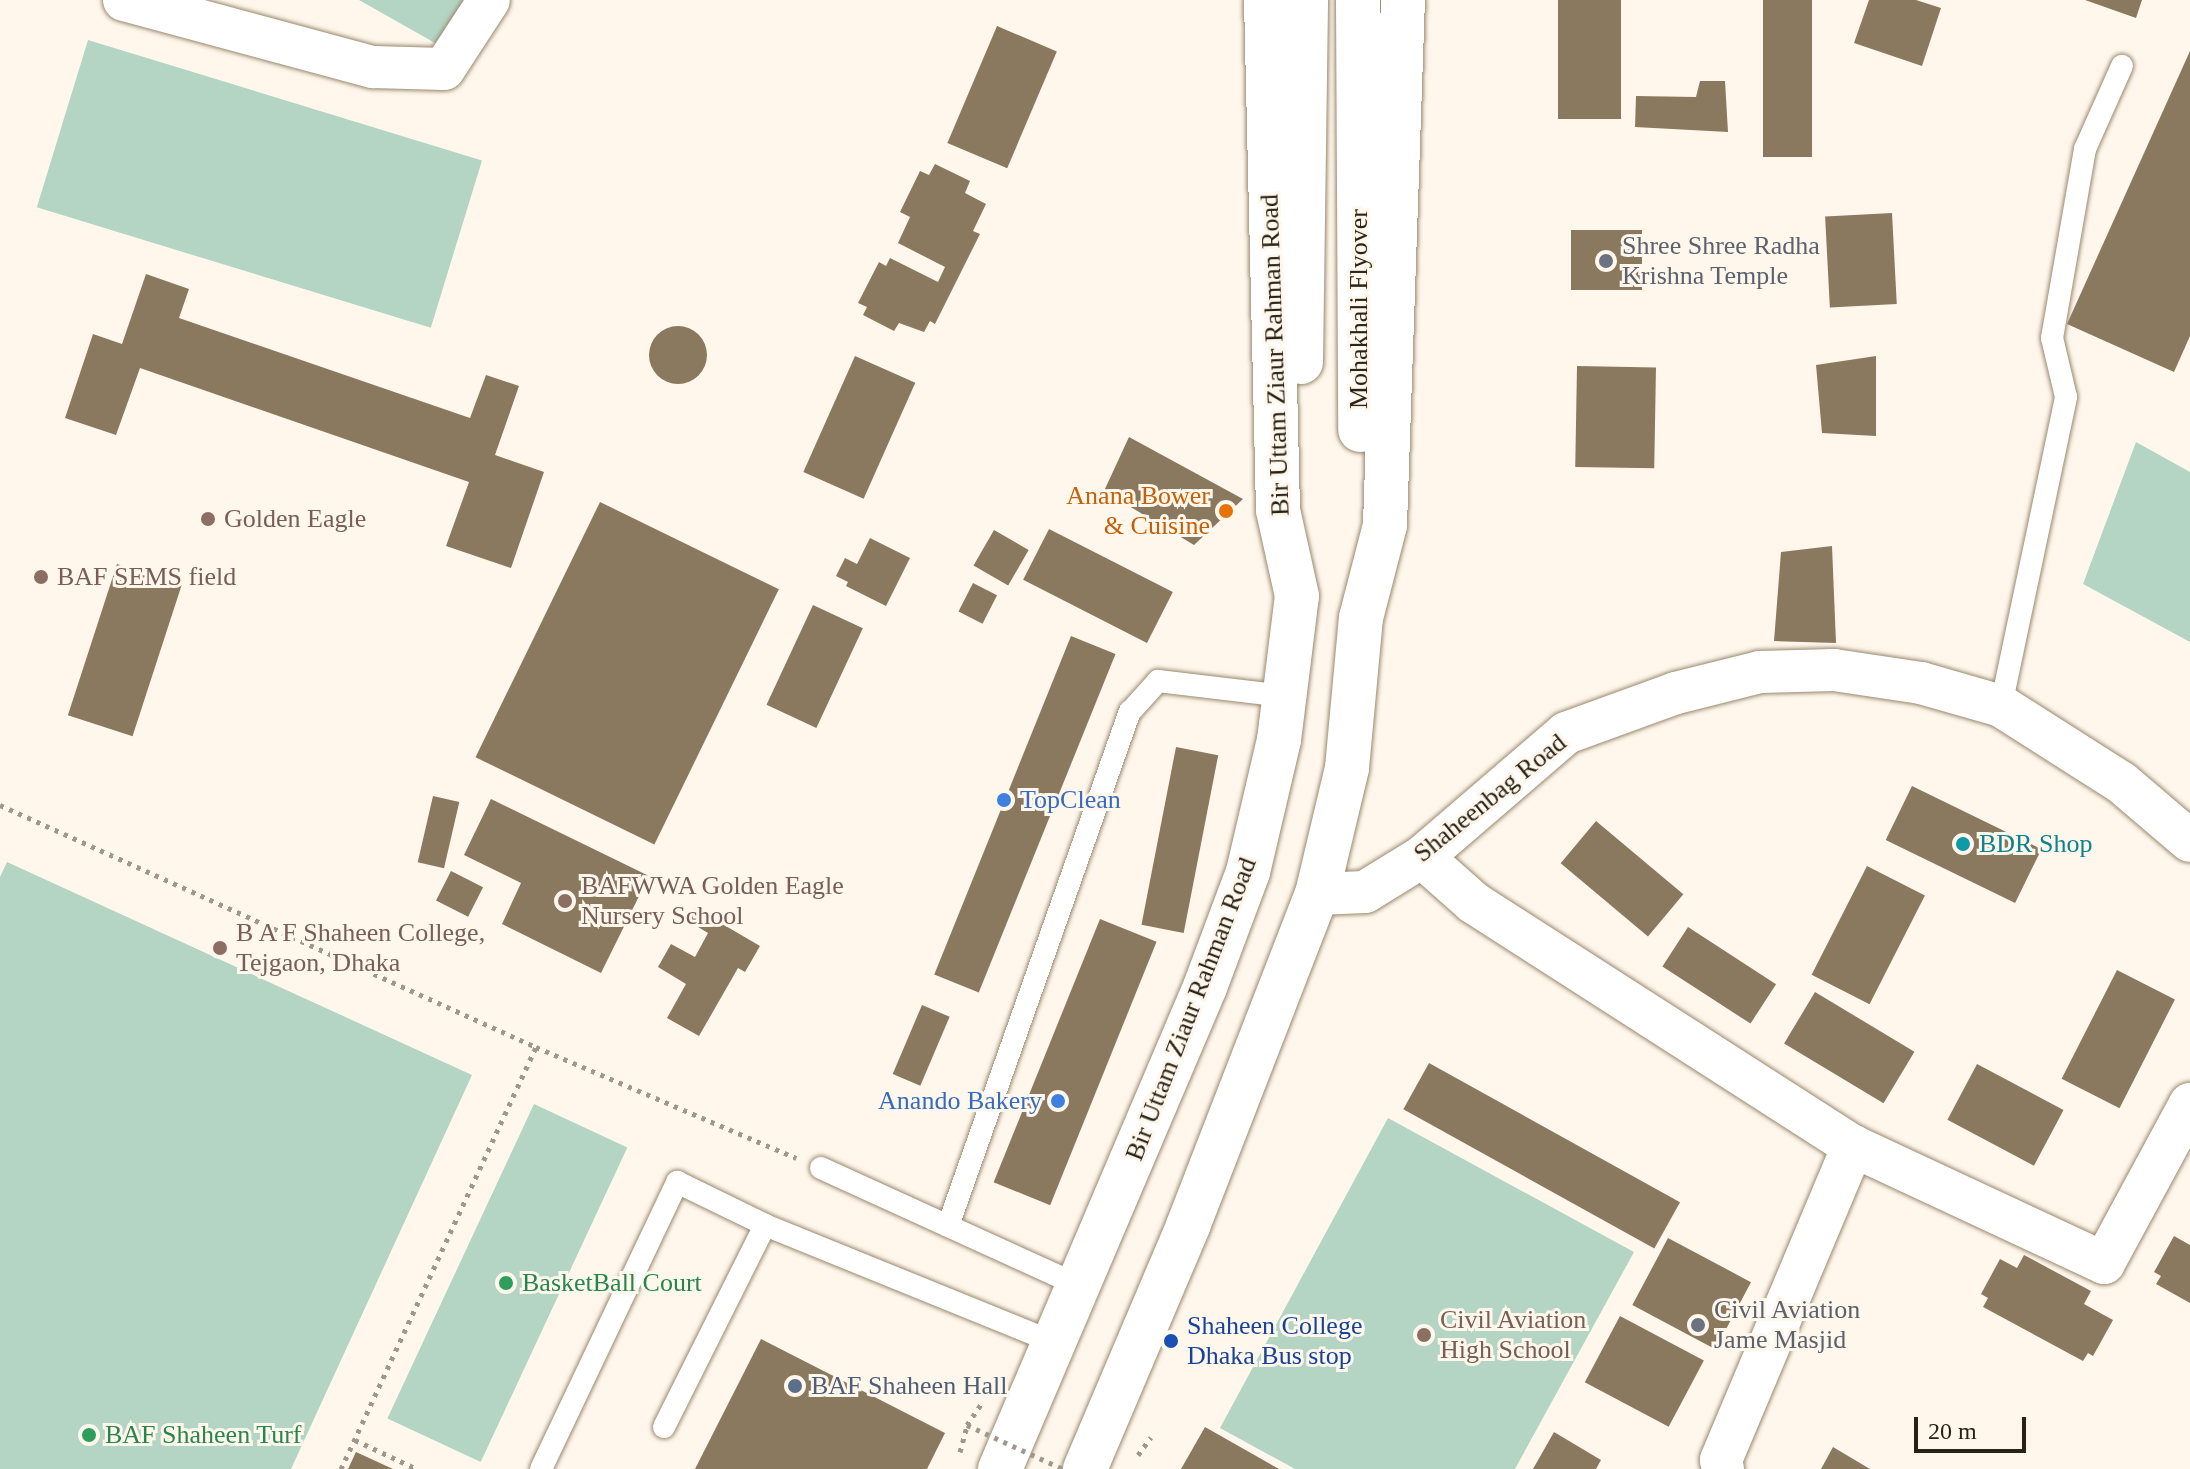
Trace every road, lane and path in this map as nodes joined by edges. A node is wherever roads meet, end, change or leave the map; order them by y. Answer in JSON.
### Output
{"nodes":[{"id":1,"x":124,"y":0,"type":"edge"},
{"id":2,"x":489,"y":0,"type":"edge"},
{"id":3,"x":1266,"y":0,"type":"edge"},
{"id":4,"x":1306,"y":0,"type":"edge"},
{"id":5,"x":1358,"y":0,"type":"edge"},
{"id":6,"x":1403,"y":0,"type":"edge"},
{"id":7,"x":2122,"y":66,"type":"dead end"},
{"id":8,"x":1297,"y":596,"type":"junction"},
{"id":9,"x":1361,"y":618,"type":"junction"},
{"id":10,"x":1284,"y":696,"type":"junction"},
{"id":11,"x":2001,"y":706,"type":"junction"},
{"id":12,"x":0,"y":805,"type":"edge"},
{"id":13,"x":2190,"y":841,"type":"edge"},
{"id":14,"x":1422,"y":857,"type":"junction"},
{"id":15,"x":1317,"y":894,"type":"junction"},
{"id":16,"x":536,"y":1047,"type":"junction"},
{"id":17,"x":2190,"y":1104,"type":"edge"},
{"id":18,"x":1853,"y":1146,"type":"junction"},
{"id":19,"x":821,"y":1168,"type":"joint"},
{"id":20,"x":765,"y":1225,"type":"junction"},
{"id":21,"x":948,"y":1226,"type":"junction"},
{"id":22,"x":1080,"y":1286,"type":"junction"},
{"id":23,"x":1055,"y":1343,"type":"junction"},
{"id":24,"x":967,"y":1425,"type":"dead end"},
{"id":25,"x":664,"y":1427,"type":"dead end"},
{"id":26,"x":355,"y":1440,"type":"junction"},
{"id":27,"x":341,"y":1469,"type":"edge"},
{"id":28,"x":417,"y":1469,"type":"edge"},
{"id":29,"x":541,"y":1469,"type":"edge"},
{"id":30,"x":1000,"y":1469,"type":"edge"},
{"id":31,"x":1063,"y":1469,"type":"edge"},
{"id":32,"x":1085,"y":1469,"type":"edge"},
{"id":33,"x":1723,"y":1469,"type":"edge"}],
"edges":[{"from":1,"to":2,"type":"street"},
{"from":3,"to":8,"type":"highway","name":"Bir Uttam Ziaur Rahman Road"},
{"from":4,"to":8,"type":"highway"},
{"from":5,"to":9,"type":"highway","name":"Mohakhali Flyover"},
{"from":6,"to":9,"type":"highway"},
{"from":7,"to":11,"type":"lane"},
{"from":8,"to":10,"type":"highway","name":"Bir Uttam Ziaur Rahman Road"},
{"from":9,"to":15,"type":"highway"},
{"from":10,"to":21,"type":"lane"},
{"from":10,"to":22,"type":"highway","name":"Bir Uttam Ziaur Rahman Road"},
{"from":11,"to":13,"type":"street","name":"Shaheenbag Road"},
{"from":11,"to":14,"type":"street","name":"Shaheenbag Road"},
{"from":12,"to":16,"type":"path"},
{"from":14,"to":15,"type":"street","name":"Shaheenbag Road"},
{"from":14,"to":18,"type":"street"},
{"from":15,"to":32,"type":"highway"},
{"from":16,"to":19,"type":"path"},
{"from":16,"to":26,"type":"path"},
{"from":17,"to":18,"type":"street"},
{"from":18,"to":33,"type":"street"},
{"from":19,"to":21,"type":"lane"},
{"from":20,"to":23,"type":"lane"},
{"from":20,"to":25,"type":"lane"},
{"from":20,"to":29,"type":"lane"},
{"from":21,"to":22,"type":"lane"},
{"from":22,"to":23,"type":"highway","name":"Bir Uttam Ziaur Rahman Road"},
{"from":23,"to":30,"type":"highway","name":"Bir Uttam Ziaur Rahman Road"},
{"from":24,"to":31,"type":"path","bridge":true},
{"from":26,"to":27,"type":"path"},
{"from":26,"to":28,"type":"path"}]}
